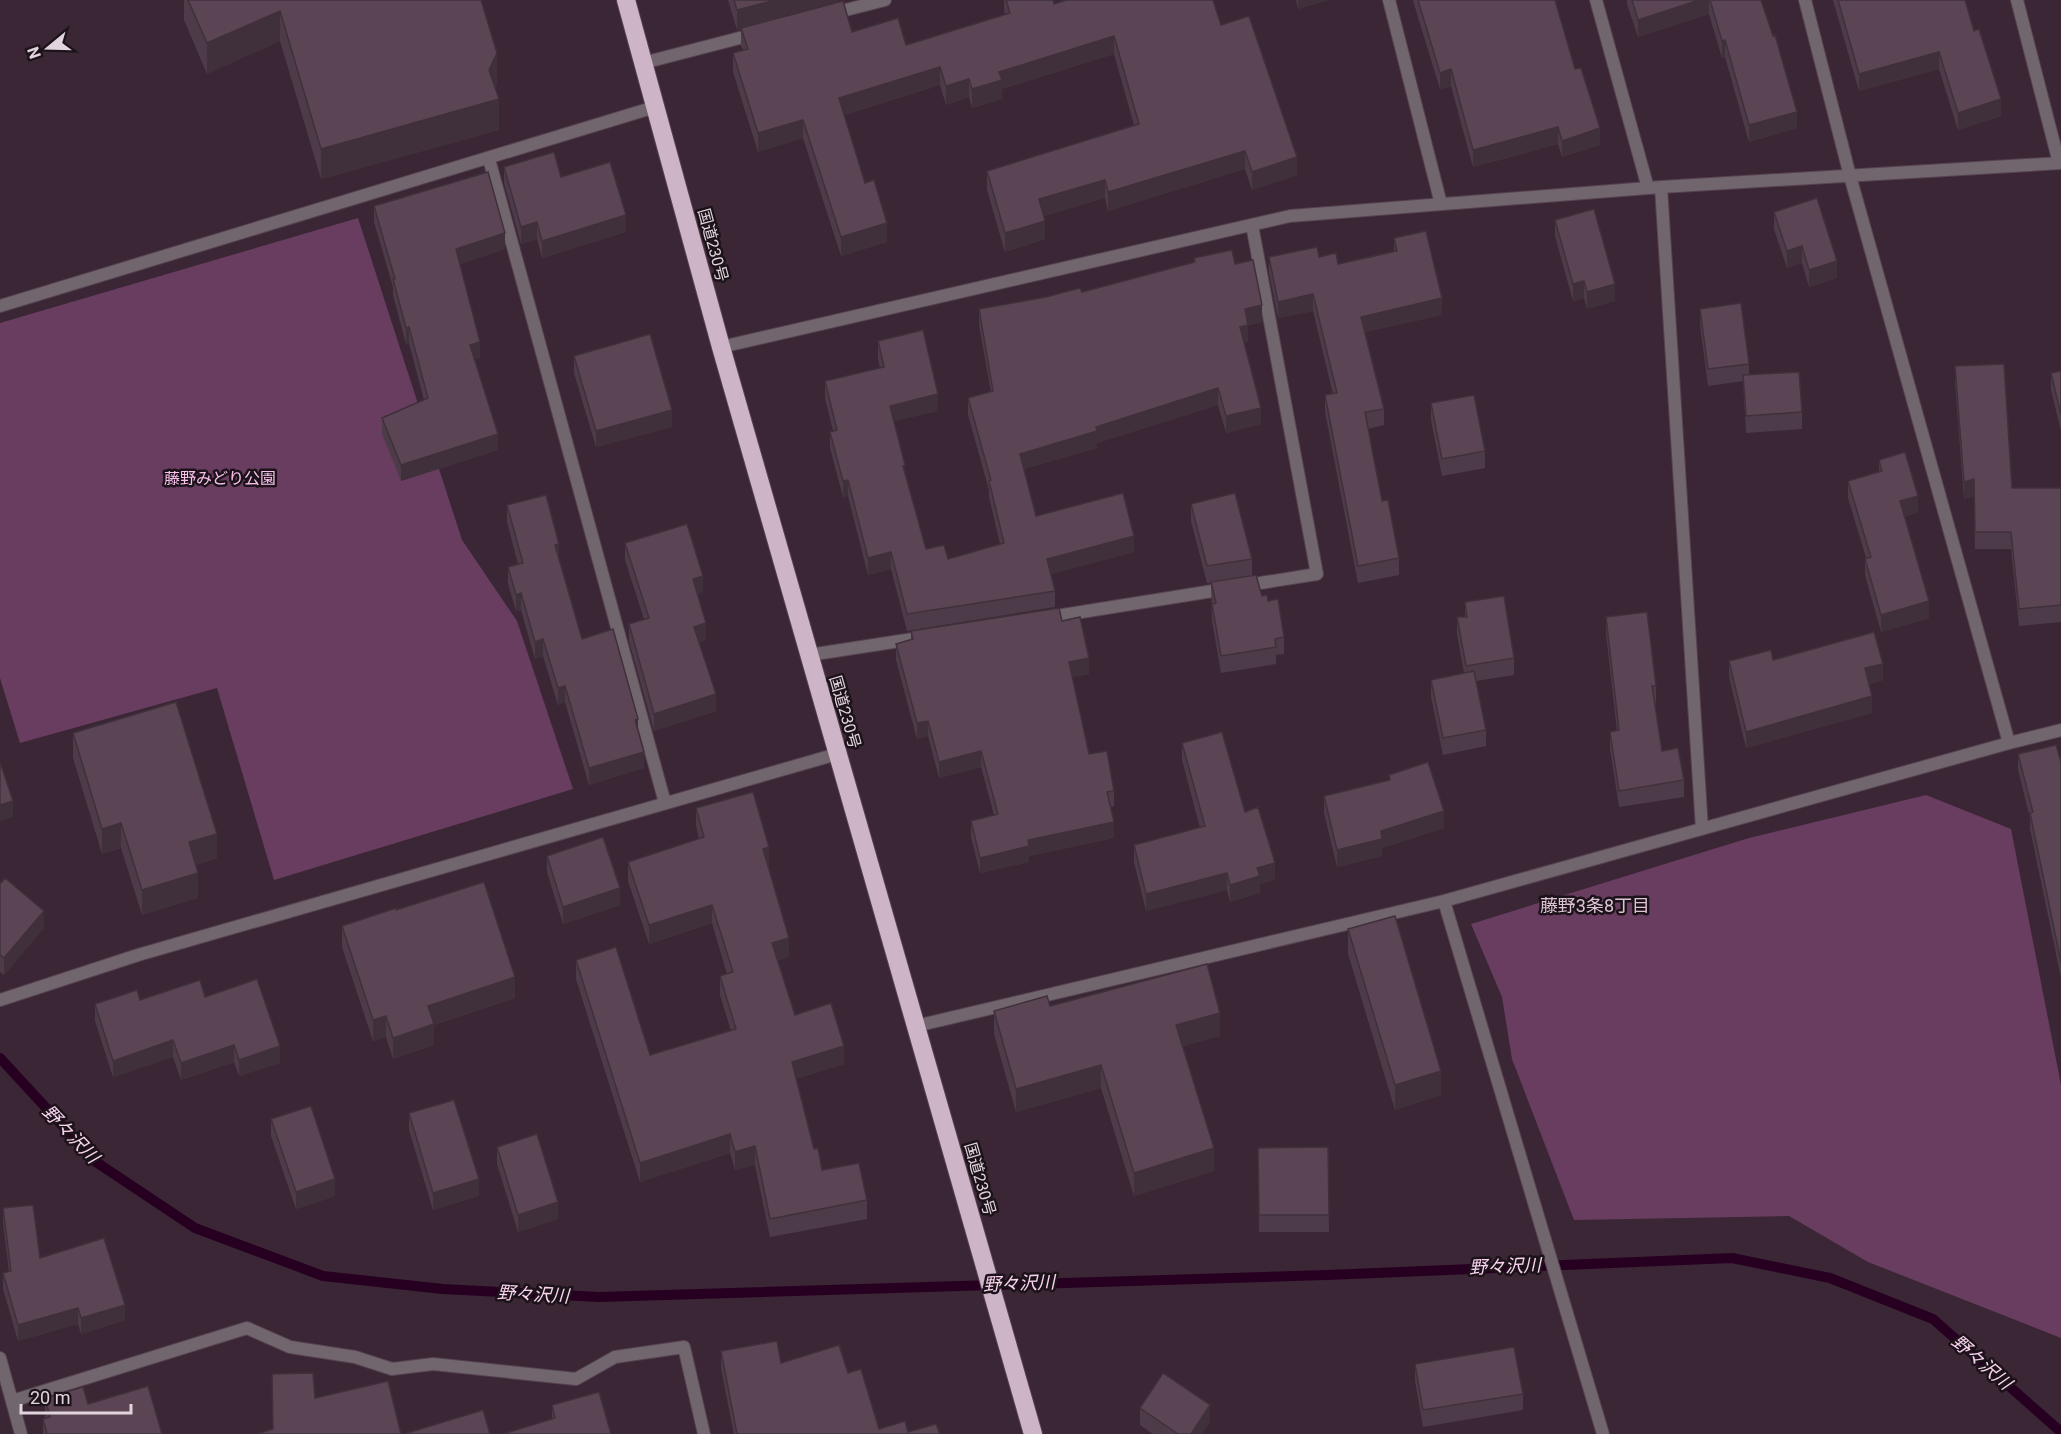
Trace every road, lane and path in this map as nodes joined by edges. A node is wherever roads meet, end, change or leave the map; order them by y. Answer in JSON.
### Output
{"nodes":[{"id":1,"x":626,"y":0,"type":"edge"},
{"id":2,"x":885,"y":0,"type":"edge"},
{"id":3,"x":1389,"y":0,"type":"edge"},
{"id":4,"x":1596,"y":0,"type":"edge"},
{"id":5,"x":1805,"y":0,"type":"edge"},
{"id":6,"x":2017,"y":0,"type":"edge"},
{"id":7,"x":816,"y":18,"type":"edge"},
{"id":8,"x":770,"y":30,"type":"edge"},
{"id":9,"x":643,"y":63,"type":"junction"},
{"id":10,"x":655,"y":107,"type":"junction"},
{"id":11,"x":489,"y":159,"type":"junction"},
{"id":12,"x":2060,"y":163,"type":"edge"},
{"id":13,"x":1850,"y":176,"type":"junction"},
{"id":14,"x":1661,"y":187,"type":"junction"},
{"id":15,"x":1648,"y":188,"type":"junction"},
{"id":16,"x":1441,"y":204,"type":"junction"},
{"id":17,"x":1252,"y":225,"type":"junction"},
{"id":18,"x":0,"y":306,"type":"edge"},
{"id":19,"x":721,"y":347,"type":"junction"},
{"id":20,"x":1033,"y":620,"type":"edge"},
{"id":21,"x":939,"y":635,"type":"edge"},
{"id":22,"x":809,"y":656,"type":"junction"},
{"id":23,"x":2061,"y":730,"type":"edge"},
{"id":24,"x":2008,"y":743,"type":"junction"},
{"id":25,"x":837,"y":754,"type":"junction"},
{"id":26,"x":664,"y":802,"type":"junction"},
{"id":27,"x":1702,"y":829,"type":"junction"},
{"id":28,"x":1444,"y":901,"type":"junction"},
{"id":29,"x":0,"y":1000,"type":"edge"},
{"id":30,"x":916,"y":1026,"type":"junction"},
{"id":31,"x":0,"y":1358,"type":"edge"},
{"id":32,"x":12,"y":1401,"type":"junction"},
{"id":33,"x":21,"y":1434,"type":"edge"},
{"id":34,"x":704,"y":1434,"type":"edge"},
{"id":35,"x":1033,"y":1434,"type":"edge"},
{"id":36,"x":1603,"y":1434,"type":"edge"}],
"edges":[{"from":1,"to":9,"type":"highway","name":"国道230号"},
{"from":2,"to":7,"type":"street"},
{"from":3,"to":16,"type":"street"},
{"from":4,"to":15,"type":"street"},
{"from":5,"to":13,"type":"street"},
{"from":6,"to":12,"type":"street"},
{"from":8,"to":9,"type":"street"},
{"from":9,"to":10,"type":"highway","name":"国道230号"},
{"from":10,"to":11,"type":"street"},
{"from":10,"to":19,"type":"highway","name":"国道230号"},
{"from":11,"to":18,"type":"street"},
{"from":11,"to":26,"type":"street"},
{"from":12,"to":13,"type":"street"},
{"from":13,"to":14,"type":"street"},
{"from":13,"to":24,"type":"street"},
{"from":14,"to":15,"type":"street"},
{"from":14,"to":27,"type":"street"},
{"from":15,"to":16,"type":"street"},
{"from":16,"to":17,"type":"street"},
{"from":17,"to":19,"type":"street"},
{"from":17,"to":20,"type":"street"},
{"from":19,"to":22,"type":"highway","name":"国道230号"},
{"from":21,"to":22,"type":"street"},
{"from":22,"to":25,"type":"highway","name":"国道230号"},
{"from":23,"to":24,"type":"street"},
{"from":24,"to":27,"type":"street"},
{"from":25,"to":26,"type":"street"},
{"from":25,"to":30,"type":"highway","name":"国道230号"},
{"from":26,"to":29,"type":"street"},
{"from":27,"to":28,"type":"street"},
{"from":28,"to":30,"type":"street"},
{"from":28,"to":36,"type":"street"},
{"from":30,"to":35,"type":"highway","name":"国道230号"},
{"from":31,"to":32,"type":"street"},
{"from":32,"to":33,"type":"street"},
{"from":32,"to":34,"type":"street"}]}
